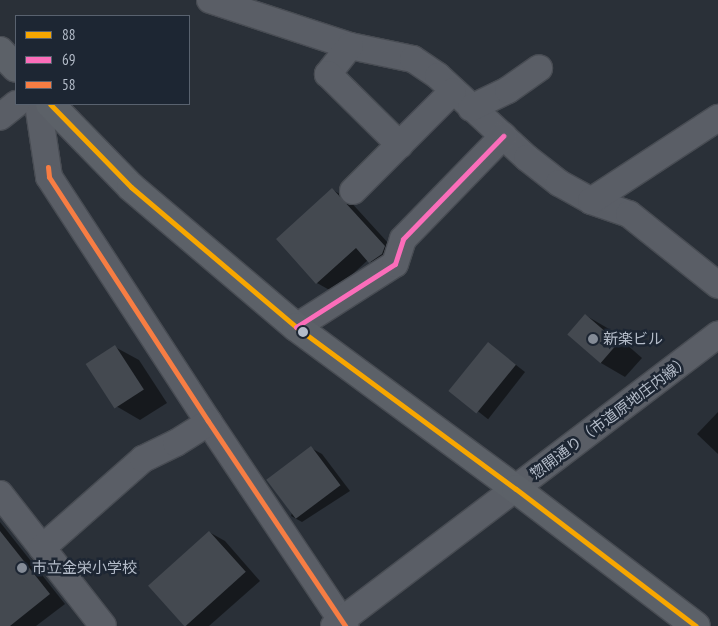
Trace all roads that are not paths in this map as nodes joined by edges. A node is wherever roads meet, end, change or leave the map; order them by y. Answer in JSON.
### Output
{"nodes":[{"id":1,"x":210,"y":0,"type":"edge"},
{"id":2,"x":350,"y":46,"type":"junction"},
{"id":3,"x":0,"y":50,"type":"edge"},
{"id":4,"x":15,"y":67,"type":"edge"},
{"id":5,"x":538,"y":68,"type":"dead end"},
{"id":6,"x":462,"y":99,"type":"junction"},
{"id":7,"x":15,"y":105,"type":"edge"},
{"id":8,"x":38,"y":105,"type":"edge"},
{"id":9,"x":51,"y":105,"type":"edge"},
{"id":10,"x":0,"y":117,"type":"edge"},
{"id":11,"x":718,"y":118,"type":"edge"},
{"id":12,"x":503,"y":136,"type":"junction"},
{"id":13,"x":400,"y":145,"type":"junction"},
{"id":14,"x":353,"y":191,"type":"dead end"},
{"id":15,"x":590,"y":201,"type":"junction"},
{"id":16,"x":718,"y":284,"type":"edge"},
{"id":17,"x":296,"y":327,"type":"junction"},
{"id":18,"x":718,"y":334,"type":"edge"},
{"id":19,"x":209,"y":422,"type":"junction"},
{"id":20,"x":516,"y":489,"type":"junction"},
{"id":21,"x":0,"y":494,"type":"edge"},
{"id":22,"x":42,"y":548,"type":"junction"},
{"id":23,"x":340,"y":624,"type":"edge"},
{"id":24,"x":103,"y":626,"type":"edge"},
{"id":25,"x":695,"y":626,"type":"edge"}],
"edges":[{"from":1,"to":2,"type":"street"},
{"from":2,"to":6,"type":"street"},
{"from":2,"to":13,"type":"street"},
{"from":3,"to":4,"type":"main road"},
{"from":5,"to":6,"type":"street"},
{"from":6,"to":12,"type":"street"},
{"from":6,"to":13,"type":"street"},
{"from":7,"to":10,"type":"street"},
{"from":8,"to":19,"type":"street"},
{"from":9,"to":17,"type":"main road"},
{"from":11,"to":15,"type":"street"},
{"from":12,"to":15,"type":"street"},
{"from":12,"to":17,"type":"street"},
{"from":13,"to":14,"type":"street"},
{"from":15,"to":16,"type":"street"},
{"from":17,"to":20,"type":"main road"},
{"from":18,"to":20,"type":"street","name":"惣開通り（市道原地庄内線）"},
{"from":19,"to":22,"type":"street"},
{"from":19,"to":23,"type":"street"},
{"from":20,"to":23,"type":"street","name":"惣開通り（市道原地庄内線）"},
{"from":20,"to":25,"type":"main road"},
{"from":21,"to":22,"type":"street"},
{"from":22,"to":24,"type":"street"}]}
